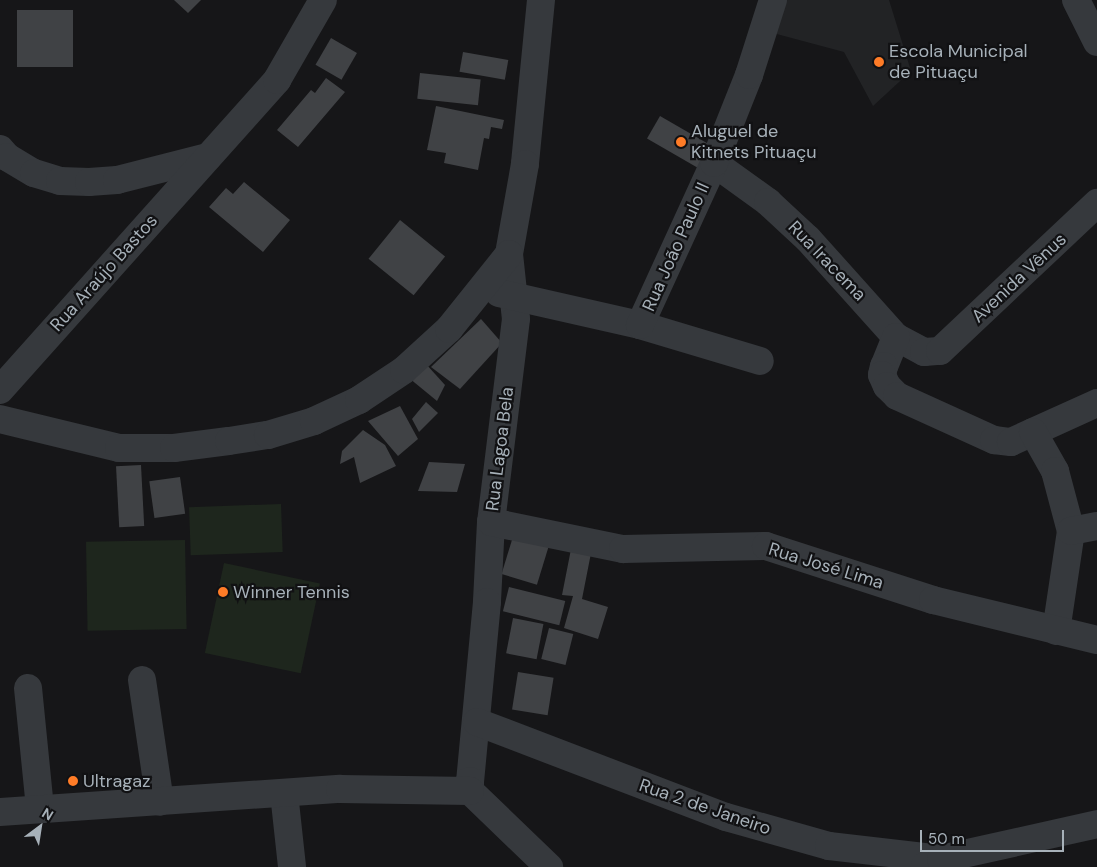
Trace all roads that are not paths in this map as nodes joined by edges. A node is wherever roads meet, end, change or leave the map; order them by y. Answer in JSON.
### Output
{"nodes":[{"id":1,"x":323,"y":0,"type":"edge"},
{"id":2,"x":541,"y":0,"type":"edge"},
{"id":3,"x":773,"y":0,"type":"edge"},
{"id":4,"x":1076,"y":0,"type":"edge"},
{"id":5,"x":1097,"y":42,"type":"edge"},
{"id":6,"x":0,"y":149,"type":"edge"},
{"id":7,"x":208,"y":157,"type":"junction"},
{"id":8,"x":714,"y":163,"type":"junction"},
{"id":9,"x":1097,"y":203,"type":"edge"},
{"id":10,"x":509,"y":254,"type":"junction"},
{"id":11,"x":483,"y":290,"type":"junction"},
{"id":12,"x":516,"y":296,"type":"junction"},
{"id":13,"x":640,"y":325,"type":"junction"},
{"id":14,"x":896,"y":337,"type":"junction"},
{"id":15,"x":940,"y":351,"type":"joint"},
{"id":16,"x":760,"y":361,"type":"dead end"},
{"id":17,"x":0,"y":390,"type":"edge"},
{"id":18,"x":1097,"y":403,"type":"edge"},
{"id":19,"x":0,"y":419,"type":"edge"},
{"id":20,"x":1022,"y":437,"type":"junction"},
{"id":21,"x":491,"y":522,"type":"junction"},
{"id":22,"x":1084,"y":528,"type":"edge"},
{"id":23,"x":1056,"y":631,"type":"junction"},
{"id":24,"x":1097,"y":640,"type":"edge"},
{"id":25,"x":142,"y":680,"type":"dead end"},
{"id":26,"x":28,"y":688,"type":"dead end"},
{"id":27,"x":477,"y":722,"type":"junction"},
{"id":28,"x":470,"y":791,"type":"junction"},
{"id":29,"x":284,"y":793,"type":"junction"},
{"id":30,"x":160,"y":802,"type":"junction"},
{"id":31,"x":40,"y":808,"type":"junction"},
{"id":32,"x":0,"y":812,"type":"edge"},
{"id":33,"x":1097,"y":824,"type":"edge"},
{"id":34,"x":932,"y":863,"type":"edge"},
{"id":35,"x":292,"y":867,"type":"edge"},
{"id":36,"x":549,"y":867,"type":"edge"}],
"edges":[{"from":1,"to":7,"type":"street","name":"Rua Araújo Bastos"},
{"from":2,"to":10,"type":"street","name":"Rua Lagoa Bela"},
{"from":3,"to":8,"type":"street","name":"Rua João Paulo II"},
{"from":4,"to":5,"type":"street"},
{"from":6,"to":7,"type":"street"},
{"from":7,"to":17,"type":"street","name":"Rua Araújo Bastos"},
{"from":8,"to":13,"type":"street","name":"Rua João Paulo II"},
{"from":8,"to":14,"type":"street","name":"Rua Iracema"},
{"from":9,"to":15,"type":"street","name":"Avenida Vênus"},
{"from":10,"to":11,"type":"street"},
{"from":10,"to":12,"type":"street","name":"Rua Lagoa Bela"},
{"from":11,"to":12,"type":"street"},
{"from":11,"to":19,"type":"street"},
{"from":12,"to":13,"type":"street"},
{"from":12,"to":21,"type":"street","name":"Rua Lagoa Bela"},
{"from":13,"to":16,"type":"street"},
{"from":14,"to":15,"type":"street","name":"Rua Iracema"},
{"from":14,"to":20,"type":"street"},
{"from":18,"to":20,"type":"street"},
{"from":20,"to":22,"type":"street"},
{"from":21,"to":23,"type":"street","name":"Rua José Lima"},
{"from":21,"to":27,"type":"street","name":"Rua Lagoa Bela"},
{"from":22,"to":23,"type":"street"},
{"from":23,"to":24,"type":"street","name":"Rua José Lima"},
{"from":25,"to":30,"type":"street"},
{"from":26,"to":31,"type":"street"},
{"from":27,"to":28,"type":"street","name":"Rua Lagoa Bela"},
{"from":27,"to":34,"type":"street","name":"Rua 2 de Janeiro"},
{"from":28,"to":29,"type":"street"},
{"from":28,"to":36,"type":"street"},
{"from":29,"to":30,"type":"street"},
{"from":29,"to":35,"type":"street"},
{"from":30,"to":31,"type":"street"},
{"from":31,"to":32,"type":"street"},
{"from":33,"to":34,"type":"street","name":"Rua 2 de Janeiro"}]}
